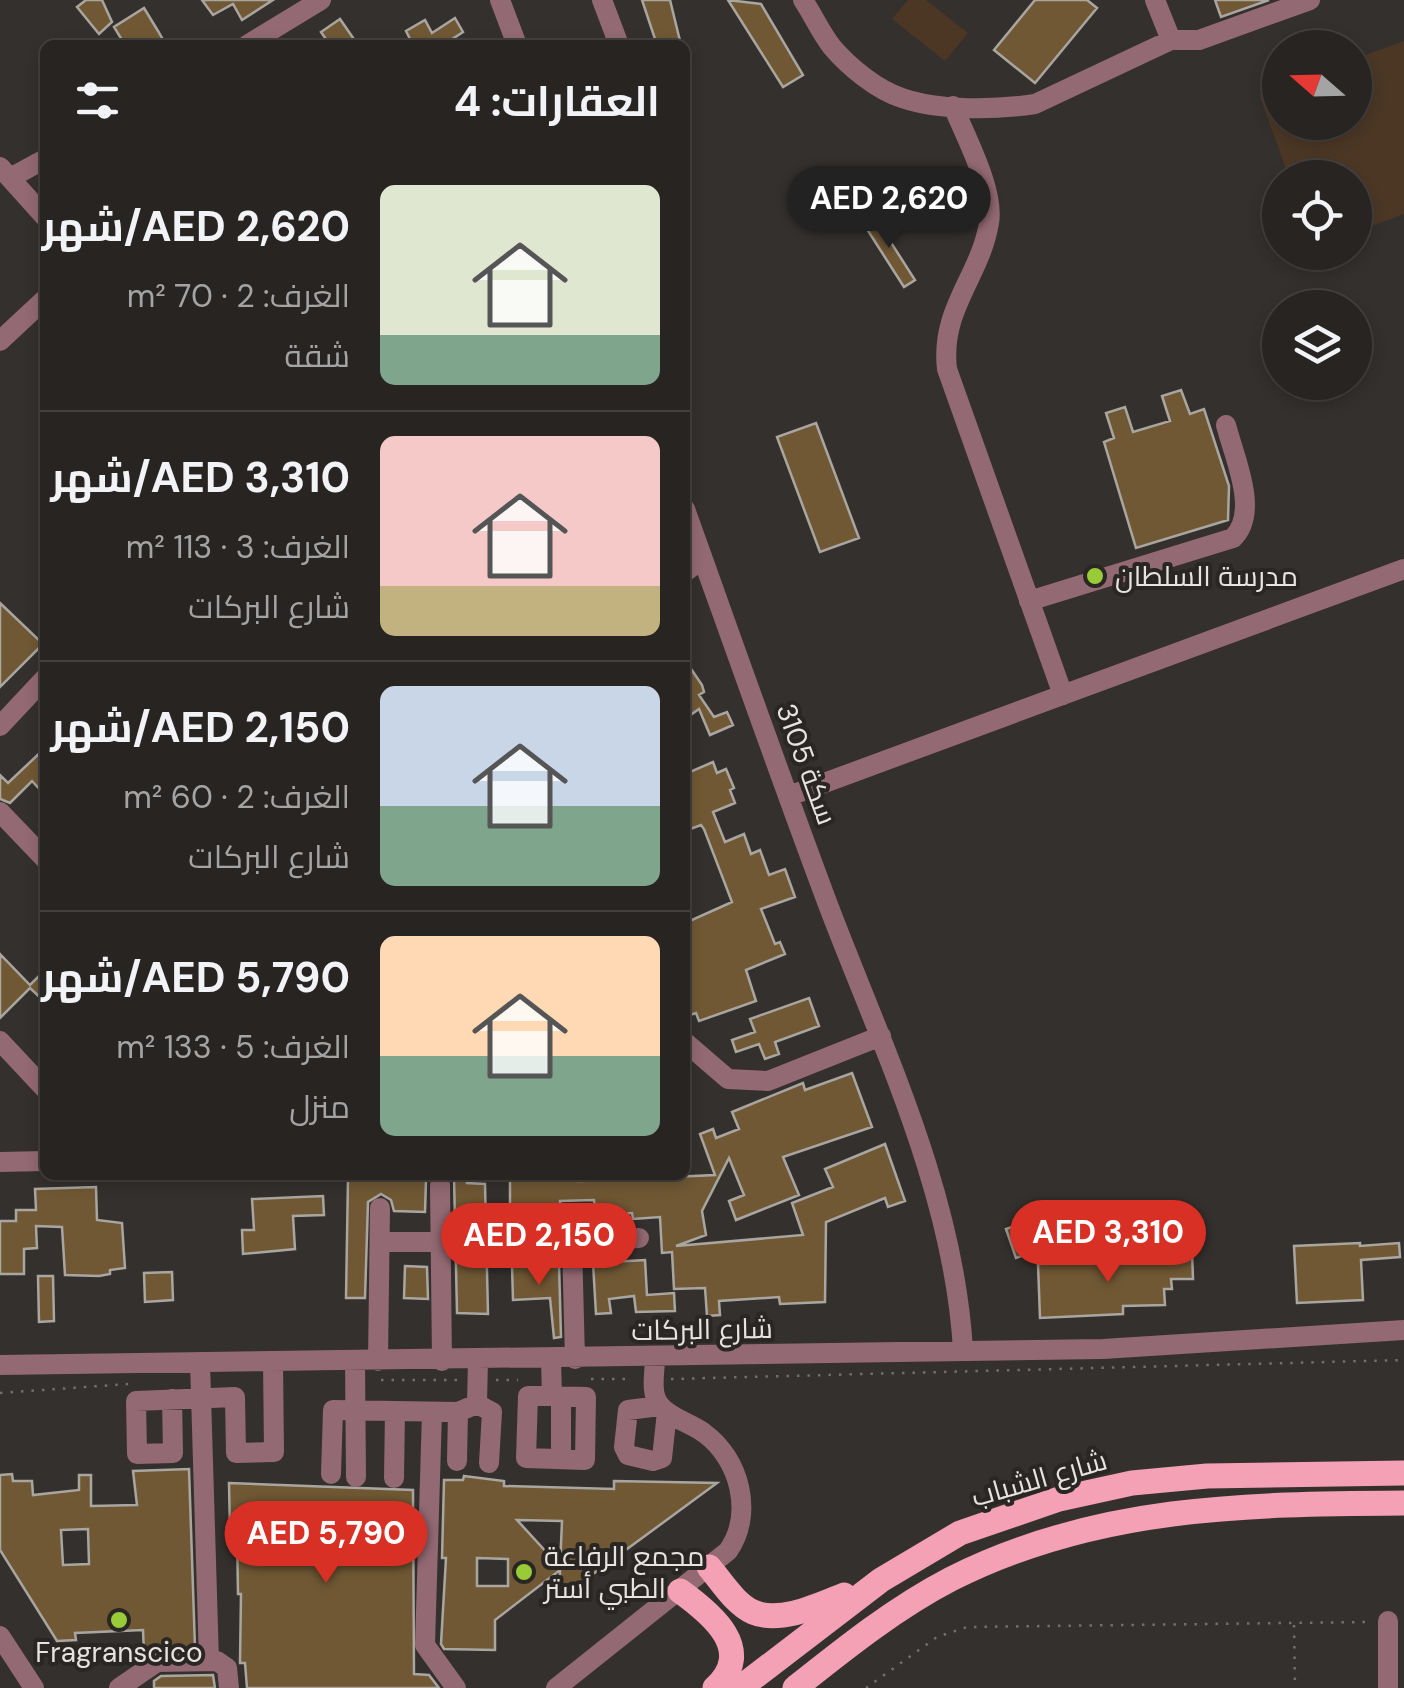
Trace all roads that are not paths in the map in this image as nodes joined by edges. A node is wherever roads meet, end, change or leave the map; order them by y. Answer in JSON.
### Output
{"nodes":[{"id":1,"x":321,"y":0,"type":"edge"},
{"id":2,"x":500,"y":0,"type":"edge"},
{"id":3,"x":602,"y":0,"type":"edge"},
{"id":4,"x":803,"y":0,"type":"edge"},
{"id":5,"x":1155,"y":0,"type":"edge"},
{"id":6,"x":1310,"y":0,"type":"edge"},
{"id":7,"x":255,"y":40,"type":"edge"},
{"id":8,"x":515,"y":40,"type":"edge"},
{"id":9,"x":617,"y":40,"type":"edge"},
{"id":10,"x":1171,"y":40,"type":"junction"},
{"id":11,"x":953,"y":106,"type":"junction"},
{"id":12,"x":40,"y":161,"type":"edge"},
{"id":13,"x":5,"y":172,"type":"edge"},
{"id":14,"x":40,"y":211,"type":"edge"},
{"id":15,"x":40,"y":304,"type":"edge"},
{"id":16,"x":0,"y":341,"type":"edge"},
{"id":17,"x":1226,"y":426,"type":"dead end"},
{"id":18,"x":690,"y":523,"type":"edge"},
{"id":19,"x":703,"y":560,"type":"junction"},
{"id":20,"x":690,"y":569,"type":"edge"},
{"id":21,"x":1404,"y":569,"type":"edge"},
{"id":22,"x":1030,"y":601,"type":"junction"},
{"id":23,"x":40,"y":683,"type":"edge"},
{"id":24,"x":1063,"y":695,"type":"junction"},
{"id":25,"x":0,"y":726,"type":"edge"},
{"id":26,"x":789,"y":796,"type":"junction"},
{"id":27,"x":0,"y":812,"type":"edge"},
{"id":28,"x":40,"y":853,"type":"edge"},
{"id":29,"x":881,"y":1036,"type":"junction"},
{"id":30,"x":0,"y":1041,"type":"edge"},
{"id":31,"x":690,"y":1046,"type":"edge"},
{"id":32,"x":40,"y":1085,"type":"edge"},
{"id":33,"x":40,"y":1161,"type":"edge"},
{"id":34,"x":0,"y":1162,"type":"edge"},
{"id":35,"x":440,"y":1185,"type":"dead end"},
{"id":36,"x":380,"y":1208,"type":"dead end"},
{"id":37,"x":639,"y":1238,"type":"dead end"},
{"id":38,"x":380,"y":1242,"type":"junction"},
{"id":39,"x":441,"y":1242,"type":"junction"},
{"id":40,"x":572,"y":1242,"type":"junction"},
{"id":41,"x":511,"y":1246,"type":"dead end"},
{"id":42,"x":1404,"y":1330,"type":"edge"},
{"id":43,"x":963,"y":1350,"type":"junction"},
{"id":44,"x":575,"y":1359,"type":"junction"},
{"id":45,"x":378,"y":1361,"type":"junction"},
{"id":46,"x":442,"y":1361,"type":"junction"},
{"id":47,"x":200,"y":1362,"type":"junction"},
{"id":48,"x":273,"y":1362,"type":"junction"},
{"id":49,"x":0,"y":1365,"type":"edge"},
{"id":50,"x":655,"y":1368,"type":"junction"},
{"id":51,"x":355,"y":1370,"type":"junction"},
{"id":52,"x":478,"y":1370,"type":"junction"},
{"id":53,"x":554,"y":1383,"type":"junction"},
{"id":54,"x":201,"y":1398,"type":"junction"},
{"id":55,"x":172,"y":1399,"type":"dead end"},
{"id":56,"x":467,"y":1408,"type":"junction"},
{"id":57,"x":356,"y":1410,"type":"junction"},
{"id":58,"x":395,"y":1411,"type":"junction"},
{"id":59,"x":432,"y":1412,"type":"junction"},
{"id":60,"x":457,"y":1461,"type":"dead end"},
{"id":61,"x":489,"y":1463,"type":"dead end"},
{"id":62,"x":331,"y":1474,"type":"dead end"},
{"id":63,"x":1404,"y":1474,"type":"edge"},
{"id":64,"x":356,"y":1477,"type":"dead end"},
{"id":65,"x":394,"y":1478,"type":"dead end"},
{"id":66,"x":1404,"y":1502,"type":"edge"},
{"id":67,"x":710,"y":1567,"type":"junction"},
{"id":68,"x":881,"y":1580,"type":"junction"},
{"id":69,"x":680,"y":1591,"type":"junction"},
{"id":70,"x":1388,"y":1621,"type":"road end"},
{"id":71,"x":0,"y":1636,"type":"edge"},
{"id":72,"x":8,"y":1660,"type":"edge"},
{"id":73,"x":208,"y":1662,"type":"junction"},
{"id":74,"x":34,"y":1688,"type":"edge"},
{"id":75,"x":119,"y":1688,"type":"edge"},
{"id":76,"x":230,"y":1688,"type":"edge"},
{"id":77,"x":456,"y":1688,"type":"edge"},
{"id":78,"x":556,"y":1688,"type":"edge"},
{"id":79,"x":714,"y":1688,"type":"edge"},
{"id":80,"x":740,"y":1688,"type":"edge"},
{"id":81,"x":795,"y":1688,"type":"edge"},
{"id":82,"x":1388,"y":1688,"type":"edge"}],
"edges":[{"from":1,"to":7,"type":"street"},
{"from":2,"to":8,"type":"street"},
{"from":3,"to":9,"type":"street"},
{"from":4,"to":11,"type":"street"},
{"from":5,"to":10,"type":"street"},
{"from":6,"to":10,"type":"street"},
{"from":10,"to":11,"type":"street"},
{"from":11,"to":22,"type":"street"},
{"from":12,"to":13,"type":"street"},
{"from":13,"to":14,"type":"street"},
{"from":15,"to":16,"type":"street"},
{"from":17,"to":22,"type":"street"},
{"from":18,"to":19,"type":"street","name":"سكة 3105"},
{"from":19,"to":20,"type":"street"},
{"from":19,"to":26,"type":"street","name":"سكة 3105"},
{"from":21,"to":24,"type":"street"},
{"from":22,"to":24,"type":"street"},
{"from":23,"to":25,"type":"street"},
{"from":24,"to":26,"type":"street"},
{"from":26,"to":29,"type":"street","name":"سكة 3105"},
{"from":27,"to":28,"type":"street"},
{"from":29,"to":31,"type":"street"},
{"from":29,"to":43,"type":"street","name":"سكة 3105"},
{"from":30,"to":32,"type":"street"},
{"from":33,"to":34,"type":"street"},
{"from":35,"to":39,"type":"street"},
{"from":36,"to":38,"type":"street"},
{"from":37,"to":40,"type":"street"},
{"from":38,"to":39,"type":"street"},
{"from":38,"to":45,"type":"street"},
{"from":39,"to":46,"type":"street"},
{"from":40,"to":41,"type":"street"},
{"from":40,"to":44,"type":"street"},
{"from":42,"to":43,"type":"street","name":"شارع البركات"},
{"from":43,"to":50,"type":"street","name":"شارع البركات"},
{"from":44,"to":50,"type":"street","name":"شارع البركات"},
{"from":44,"to":53,"type":"street","name":"شارع البركات"},
{"from":45,"to":46,"type":"street","name":"شارع البركات"},
{"from":45,"to":51,"type":"street","name":"شارع البركات"},
{"from":46,"to":52,"type":"street","name":"شارع البركات"},
{"from":47,"to":48,"type":"street","name":"شارع البركات"},
{"from":47,"to":49,"type":"street","name":"شارع البركات"},
{"from":47,"to":54,"type":"street"},
{"from":48,"to":51,"type":"street","name":"شارع البركات"},
{"from":48,"to":54,"type":"street"},
{"from":50,"to":67,"type":"street"},
{"from":51,"to":57,"type":"street"},
{"from":52,"to":53,"type":"street","name":"شارع البركات"},
{"from":52,"to":56,"type":"street"},
{"from":53,"to":53,"type":"street"},
{"from":54,"to":55,"type":"street"},
{"from":54,"to":73,"type":"street"},
{"from":56,"to":59,"type":"street"},
{"from":56,"to":60,"type":"street"},
{"from":56,"to":61,"type":"street"},
{"from":57,"to":58,"type":"street"},
{"from":57,"to":62,"type":"street"},
{"from":57,"to":64,"type":"street"},
{"from":58,"to":59,"type":"street"},
{"from":58,"to":65,"type":"street"},
{"from":59,"to":77,"type":"street"},
{"from":63,"to":68,"type":"main road","name":"شارع الشباب"},
{"from":66,"to":81,"type":"main road"},
{"from":67,"to":68,"type":"main road"},
{"from":67,"to":69,"type":"street"},
{"from":68,"to":80,"type":"main road","name":"شارع الشباب"},
{"from":69,"to":78,"type":"street"},
{"from":69,"to":79,"type":"main road"},
{"from":70,"to":82,"type":"street"},
{"from":71,"to":72,"type":"street"},
{"from":72,"to":74,"type":"street"},
{"from":73,"to":75,"type":"street"},
{"from":73,"to":76,"type":"street"}]}
